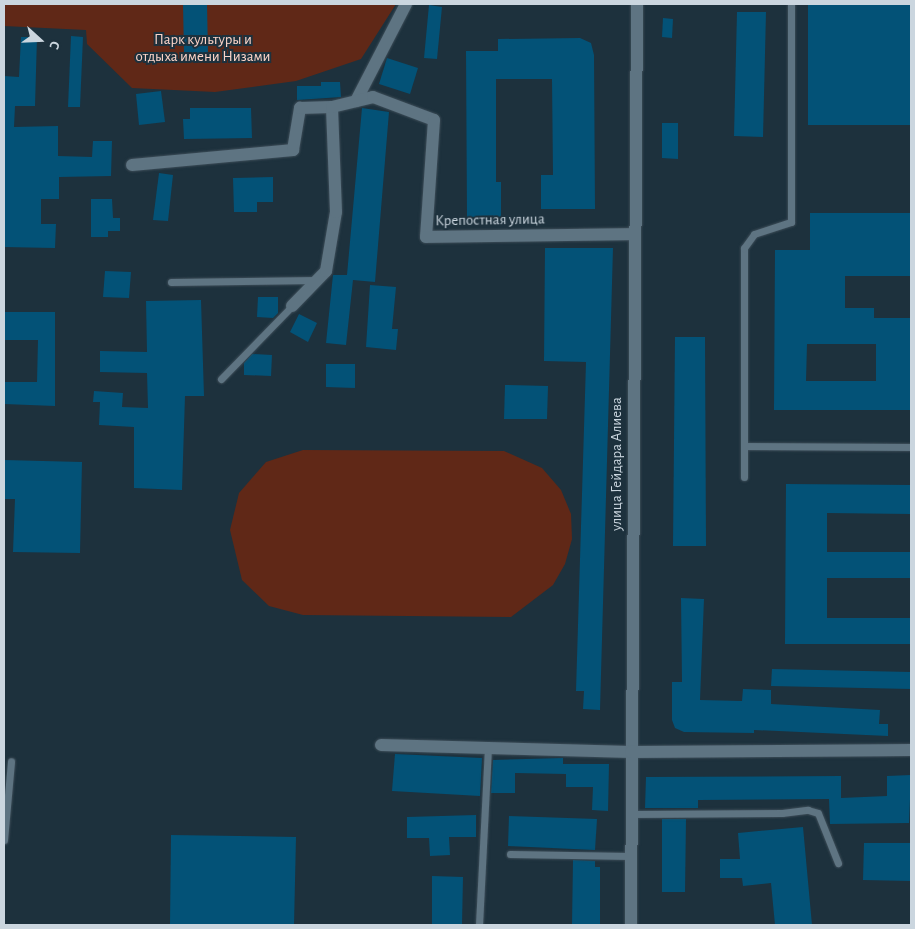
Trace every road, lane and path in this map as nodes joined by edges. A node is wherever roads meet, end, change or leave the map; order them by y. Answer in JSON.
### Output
{"nodes":[{"id":1,"x":406,"y":4,"type":"edge"},
{"id":2,"x":637,"y":4,"type":"edge"},
{"id":3,"x":791,"y":4,"type":"edge"},
{"id":4,"x":356,"y":101,"type":"junction"},
{"id":5,"x":332,"y":107,"type":"junction"},
{"id":6,"x":132,"y":165,"type":"dead end"},
{"id":7,"x":636,"y":234,"type":"junction"},
{"id":8,"x":318,"y":280,"type":"junction"},
{"id":9,"x":171,"y":282,"type":"dead end"},
{"id":10,"x":292,"y":306,"type":"joint"},
{"id":11,"x":221,"y":379,"type":"dead end"},
{"id":12,"x":744,"y":446,"type":"junction"},
{"id":13,"x":911,"y":447,"type":"edge"},
{"id":14,"x":744,"y":477,"type":"dead end"},
{"id":15,"x":381,"y":745,"type":"dead end"},
{"id":16,"x":488,"y":750,"type":"junction"},
{"id":17,"x":911,"y":750,"type":"edge"},
{"id":18,"x":632,"y":752,"type":"junction"},
{"id":19,"x":11,"y":761,"type":"dead end"},
{"id":20,"x":631,"y":814,"type":"junction"},
{"id":21,"x":4,"y":840,"type":"edge"},
{"id":22,"x":510,"y":854,"type":"dead end"},
{"id":23,"x":631,"y":856,"type":"junction"},
{"id":24,"x":838,"y":863,"type":"dead end"},
{"id":25,"x":480,"y":925,"type":"edge"},
{"id":26,"x":631,"y":925,"type":"edge"}],
"edges":[{"from":1,"to":4,"type":"street"},
{"from":2,"to":7,"type":"street","name":"улица Гейдара Алиева"},
{"from":3,"to":12,"type":"lane"},
{"from":4,"to":5,"type":"street","name":"Крепостная улица"},
{"from":4,"to":7,"type":"street","name":"Крепостная улица"},
{"from":5,"to":6,"type":"street","name":"Крепостная улица"},
{"from":5,"to":8,"type":"street"},
{"from":7,"to":18,"type":"street","name":"улица Гейдара Алиева"},
{"from":8,"to":9,"type":"lane"},
{"from":8,"to":10,"type":"street"},
{"from":10,"to":11,"type":"lane"},
{"from":12,"to":13,"type":"lane"},
{"from":12,"to":14,"type":"lane"},
{"from":15,"to":16,"type":"street"},
{"from":16,"to":18,"type":"street"},
{"from":16,"to":25,"type":"lane"},
{"from":17,"to":18,"type":"street"},
{"from":18,"to":20,"type":"street","name":"улица Гейдара Алиева"},
{"from":19,"to":21,"type":"lane"},
{"from":20,"to":23,"type":"street","name":"улица Гейдара Алиева"},
{"from":20,"to":24,"type":"lane"},
{"from":22,"to":23,"type":"lane"},
{"from":23,"to":26,"type":"street","name":"улица Гейдара Алиева"}]}
